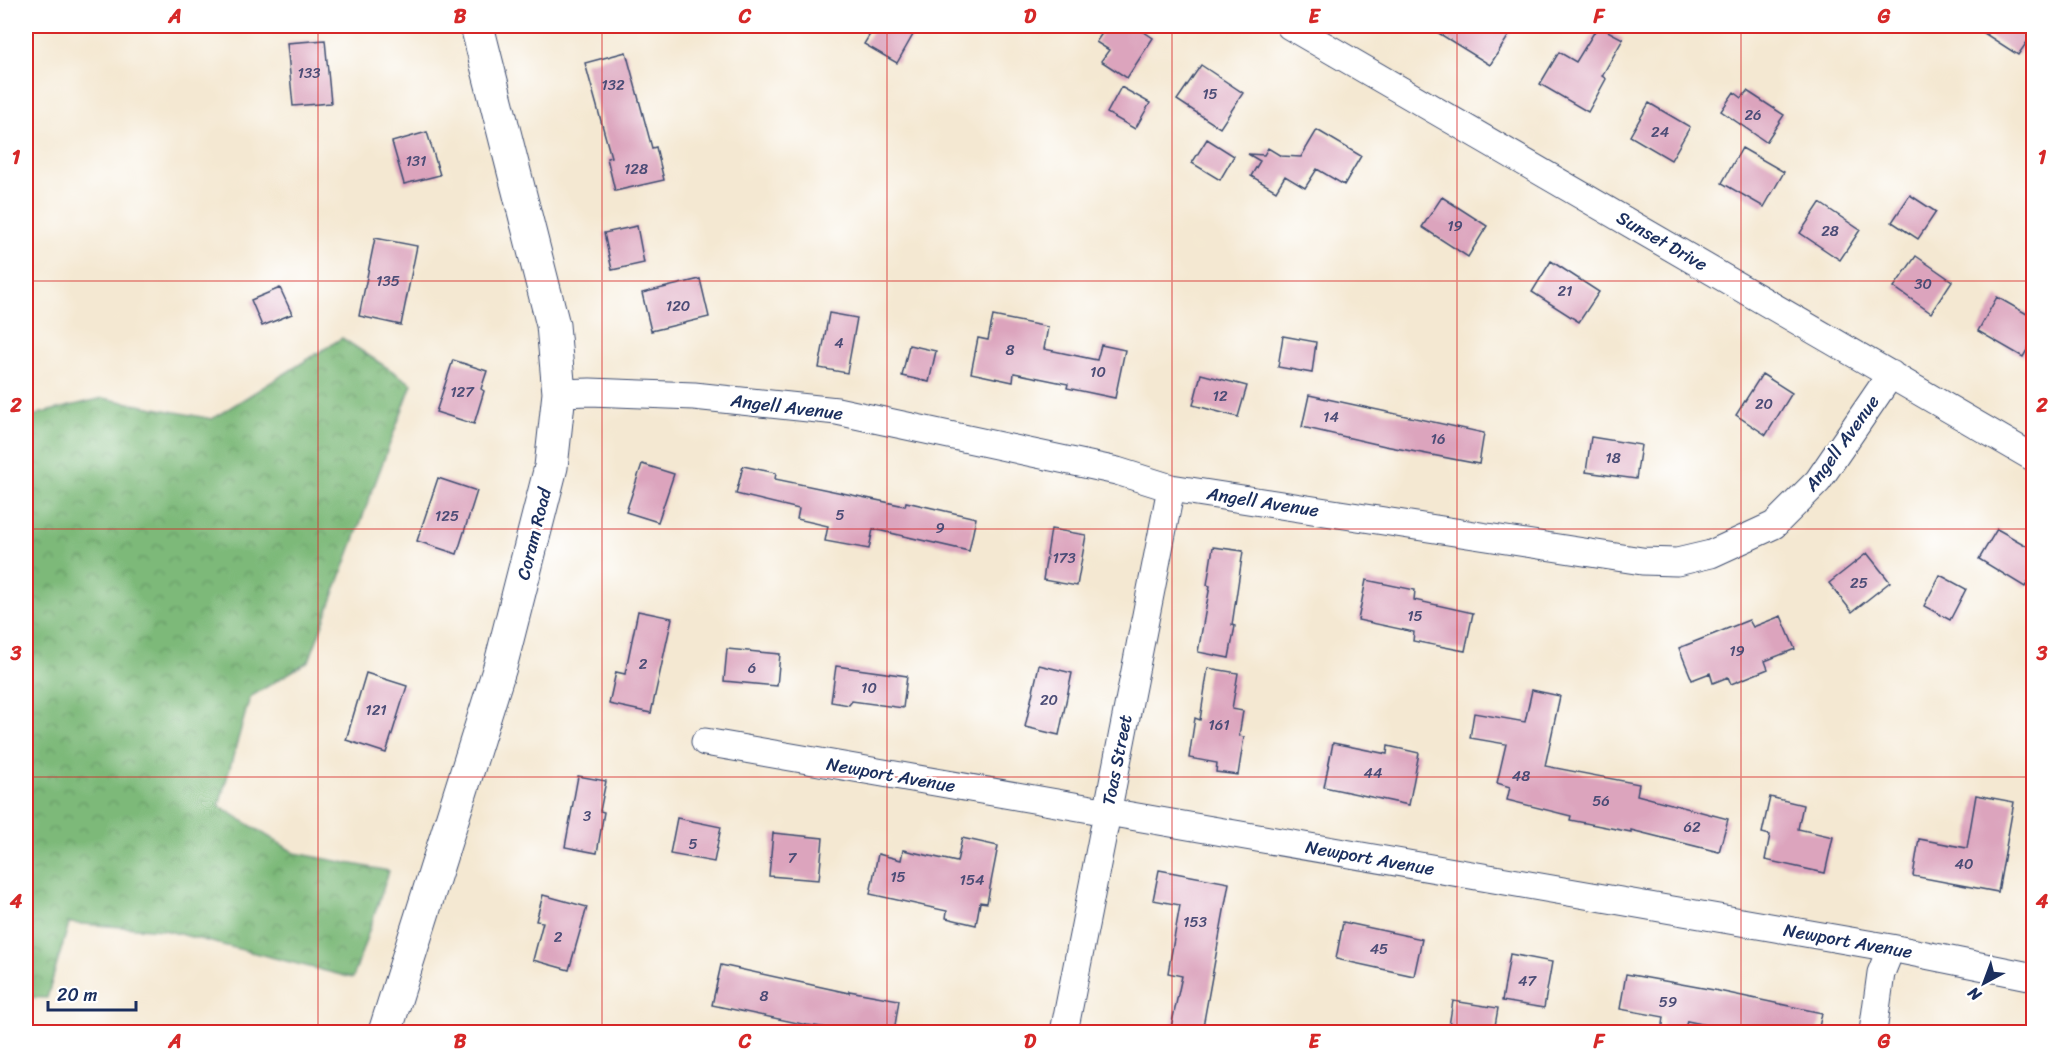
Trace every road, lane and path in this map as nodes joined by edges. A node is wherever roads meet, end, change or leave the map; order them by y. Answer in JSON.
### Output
{"nodes":[{"id":1,"x":477,"y":26,"type":"edge"},
{"id":2,"x":1290,"y":26,"type":"edge"},
{"id":3,"x":1891,"y":374,"type":"junction"},
{"id":4,"x":559,"y":393,"type":"junction"},
{"id":5,"x":2034,"y":458,"type":"edge"},
{"id":6,"x":1171,"y":488,"type":"junction"},
{"id":7,"x":705,"y":742,"type":"dead end"},
{"id":8,"x":1106,"y":813,"type":"junction"},
{"id":9,"x":1891,"y":948,"type":"junction"},
{"id":10,"x":2034,"y":977,"type":"edge"},
{"id":11,"x":385,"y":1032,"type":"edge"},
{"id":12,"x":1064,"y":1032,"type":"edge"},
{"id":13,"x":1874,"y":1032,"type":"edge"}],
"edges":[{"from":1,"to":4,"type":"street","name":"Coram Road"},
{"from":2,"to":3,"type":"street","name":"Sunset Drive"},
{"from":3,"to":5,"type":"street","name":"Sunset Drive"},
{"from":3,"to":6,"type":"street","name":"Angell Avenue"},
{"from":4,"to":6,"type":"street","name":"Angell Avenue"},
{"from":4,"to":11,"type":"street","name":"Coram Road"},
{"from":6,"to":8,"type":"street","name":"Toas Street"},
{"from":7,"to":8,"type":"street","name":"Newport Avenue"},
{"from":8,"to":9,"type":"street","name":"Newport Avenue"},
{"from":8,"to":12,"type":"street","name":"Toas Street"},
{"from":9,"to":10,"type":"street","name":"Newport Avenue"},
{"from":9,"to":13,"type":"street"}]}
